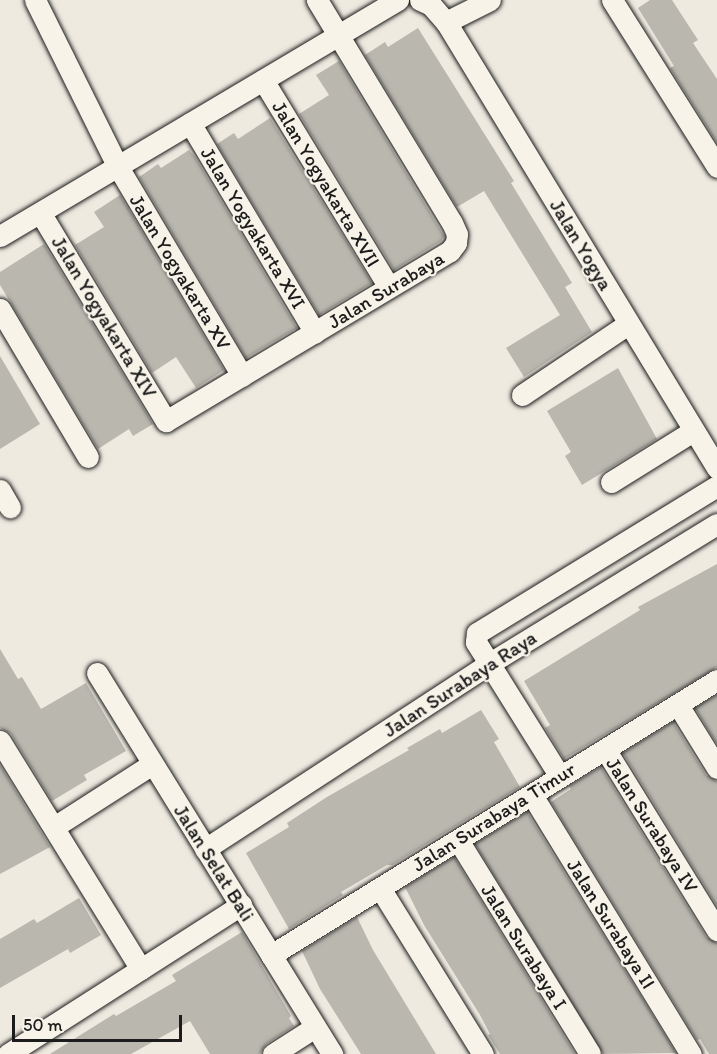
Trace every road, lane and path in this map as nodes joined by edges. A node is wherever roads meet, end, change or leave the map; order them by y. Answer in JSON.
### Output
{"nodes":[{"id":1,"x":35,"y":0,"type":"edge"},
{"id":2,"x":317,"y":0,"type":"edge"},
{"id":3,"x":398,"y":0,"type":"edge"},
{"id":4,"x":420,"y":0,"type":"edge"},
{"id":5,"x":612,"y":0,"type":"edge"},
{"id":6,"x":482,"y":2,"type":"edge"},
{"id":7,"x":446,"y":22,"type":"junction"},
{"id":8,"x":336,"y":35,"type":"junction"},
{"id":9,"x":263,"y":80,"type":"junction"},
{"id":10,"x":190,"y":123,"type":"junction"},
{"id":11,"x":118,"y":167,"type":"junction"},
{"id":12,"x":717,"y":168,"type":"edge"},
{"id":13,"x":41,"y":214,"type":"junction"},
{"id":14,"x":0,"y":236,"type":"edge"},
{"id":15,"x":389,"y":287,"type":"junction"},
{"id":16,"x":0,"y":309,"type":"edge"},
{"id":17,"x":628,"y":324,"type":"junction"},
{"id":18,"x":315,"y":333,"type":"junction"},
{"id":19,"x":242,"y":376,"type":"junction"},
{"id":20,"x":522,"y":395,"type":"dead end"},
{"id":21,"x":166,"y":421,"type":"joint"},
{"id":22,"x":693,"y":431,"type":"junction"},
{"id":23,"x":88,"y":457,"type":"dead end"},
{"id":24,"x":717,"y":468,"type":"edge"},
{"id":25,"x":611,"y":482,"type":"dead end"},
{"id":26,"x":717,"y":486,"type":"edge"},
{"id":27,"x":717,"y":524,"type":"edge"},
{"id":28,"x":490,"y":663,"type":"junction"},
{"id":29,"x":97,"y":673,"type":"dead end"},
{"id":30,"x":717,"y":681,"type":"edge"},
{"id":31,"x":678,"y":705,"type":"junction"},
{"id":32,"x":0,"y":741,"type":"edge"},
{"id":33,"x":605,"y":749,"type":"junction"},
{"id":34,"x":152,"y":764,"type":"junction"},
{"id":35,"x":717,"y":768,"type":"edge"},
{"id":36,"x":559,"y":775,"type":"junction"},
{"id":37,"x":532,"y":795,"type":"junction"},
{"id":38,"x":54,"y":827,"type":"junction"},
{"id":39,"x":458,"y":840,"type":"junction"},
{"id":40,"x":205,"y":849,"type":"junction"},
{"id":41,"x":380,"y":888,"type":"junction"},
{"id":42,"x":242,"y":905,"type":"junction"},
{"id":43,"x":717,"y":930,"type":"edge"},
{"id":44,"x":271,"y":955,"type":"junction"},
{"id":45,"x":141,"y":969,"type":"junction"},
{"id":46,"x":315,"y":1027,"type":"junction"},
{"id":47,"x":8,"y":1054,"type":"edge"},
{"id":48,"x":273,"y":1054,"type":"edge"},
{"id":49,"x":332,"y":1054,"type":"edge"},
{"id":50,"x":483,"y":1054,"type":"edge"},
{"id":51,"x":590,"y":1054,"type":"edge"},
{"id":52,"x":691,"y":1054,"type":"edge"}],
"edges":[{"from":1,"to":11,"type":"street","name":"Jalan Yogyakarta XV"},
{"from":2,"to":8,"type":"street"},
{"from":3,"to":8,"type":"street"},
{"from":4,"to":7,"type":"street","name":"Jalan Yogya"},
{"from":5,"to":12,"type":"street"},
{"from":6,"to":7,"type":"street"},
{"from":7,"to":17,"type":"street","name":"Jalan Yogya"},
{"from":8,"to":9,"type":"street"},
{"from":8,"to":15,"type":"street","name":"Jalan Surabaya"},
{"from":9,"to":10,"type":"street"},
{"from":9,"to":15,"type":"street","name":"Jalan Yogyakarta XVII"},
{"from":10,"to":11,"type":"street"},
{"from":10,"to":18,"type":"street","name":"Jalan Yogyakarta XVI"},
{"from":11,"to":13,"type":"street"},
{"from":11,"to":19,"type":"street","name":"Jalan Yogyakarta XV"},
{"from":13,"to":14,"type":"street"},
{"from":13,"to":21,"type":"street","name":"Jalan Yogyakarta XIV"},
{"from":15,"to":18,"type":"street","name":"Jalan Surabaya"},
{"from":16,"to":23,"type":"street"},
{"from":17,"to":20,"type":"street"},
{"from":17,"to":22,"type":"street","name":"Jalan Yogya"},
{"from":18,"to":19,"type":"street","name":"Jalan Surabaya"},
{"from":19,"to":21,"type":"street","name":"Jalan Surabaya"},
{"from":22,"to":24,"type":"street","name":"Jalan Yogya"},
{"from":22,"to":25,"type":"street"},
{"from":26,"to":28,"type":"street"},
{"from":27,"to":28,"type":"street","name":"Jalan Surabaya Raya"},
{"from":28,"to":36,"type":"street"},
{"from":28,"to":40,"type":"street","name":"Jalan Surabaya Raya"},
{"from":29,"to":34,"type":"street","name":"Jalan Selat Bali"},
{"from":30,"to":31,"type":"street","name":"Jalan Surabaya Timur"},
{"from":31,"to":33,"type":"street","name":"Jalan Surabaya Timur"},
{"from":31,"to":35,"type":"street"},
{"from":32,"to":38,"type":"street"},
{"from":33,"to":36,"type":"street","name":"Jalan Surabaya Timur"},
{"from":33,"to":43,"type":"street","name":"Jalan Surabaya IV"},
{"from":34,"to":38,"type":"street"},
{"from":34,"to":40,"type":"street","name":"Jalan Selat Bali"},
{"from":36,"to":37,"type":"street","name":"Jalan Surabaya Timur"},
{"from":37,"to":39,"type":"street","name":"Jalan Surabaya Timur"},
{"from":37,"to":52,"type":"street","name":"Jalan Surabaya II"},
{"from":38,"to":45,"type":"street"},
{"from":39,"to":41,"type":"street","name":"Jalan Surabaya Timur"},
{"from":39,"to":51,"type":"street","name":"Jalan Surabaya I"},
{"from":40,"to":42,"type":"street","name":"Jalan Selat Bali"},
{"from":41,"to":44,"type":"street","name":"Jalan Surabaya Timur"},
{"from":41,"to":50,"type":"street"},
{"from":42,"to":44,"type":"street","name":"Jalan Selat Bali"},
{"from":42,"to":45,"type":"street"},
{"from":44,"to":46,"type":"street","name":"Jalan Selat Bali"},
{"from":45,"to":47,"type":"street"},
{"from":46,"to":48,"type":"street"},
{"from":46,"to":49,"type":"street","name":"Jalan Selat Bali"}]}
